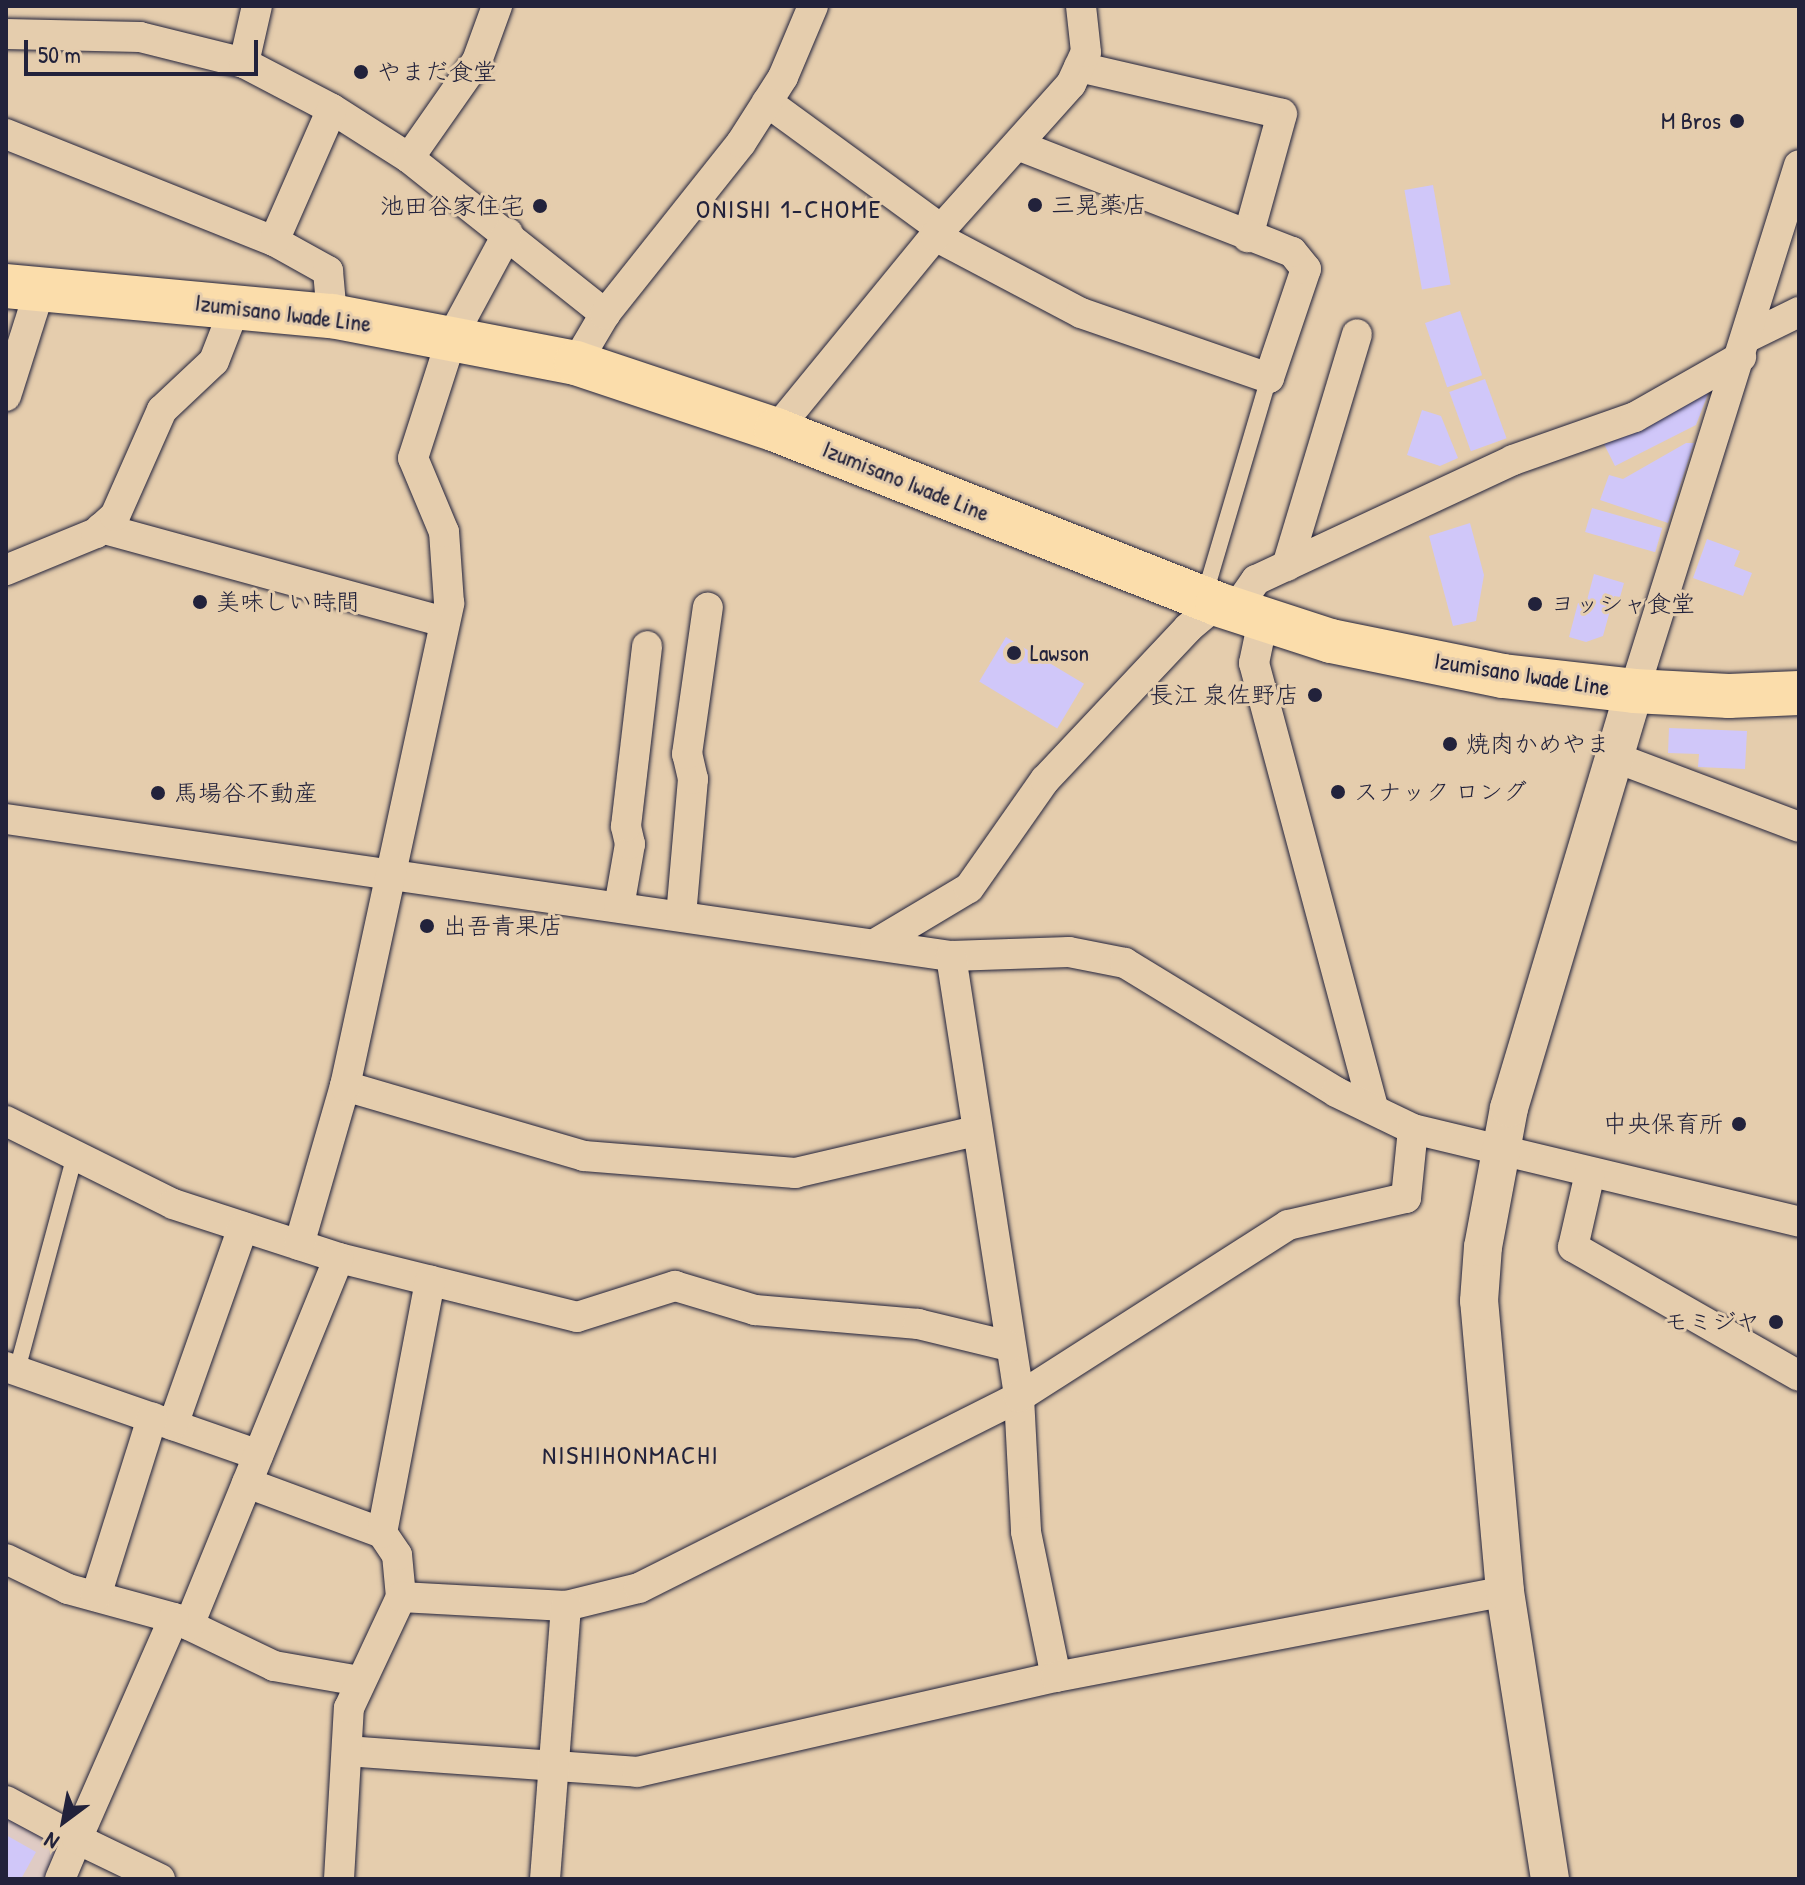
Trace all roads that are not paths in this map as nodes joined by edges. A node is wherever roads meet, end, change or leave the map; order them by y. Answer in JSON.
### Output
{"nodes":[{"id":1,"x":257,"y":6,"type":"edge"},
{"id":2,"x":497,"y":6,"type":"edge"},
{"id":3,"x":813,"y":6,"type":"edge"},
{"id":4,"x":1081,"y":6,"type":"edge"},
{"id":5,"x":6,"y":34,"type":"edge"},
{"id":6,"x":244,"y":63,"type":"junction"},
{"id":7,"x":1079,"y":67,"type":"junction"},
{"id":8,"x":767,"y":102,"type":"junction"},
{"id":9,"x":332,"y":109,"type":"junction"},
{"id":10,"x":6,"y":134,"type":"edge"},
{"id":11,"x":1020,"y":146,"type":"junction"},
{"id":12,"x":409,"y":158,"type":"junction"},
{"id":13,"x":1799,"y":165,"type":"edge"},
{"id":14,"x":938,"y":232,"type":"junction"},
{"id":15,"x":508,"y":233,"type":"junction"},
{"id":16,"x":1248,"y":237,"type":"junction"},
{"id":17,"x":274,"y":241,"type":"junction"},
{"id":18,"x":23,"y":287,"type":"edge"},
{"id":19,"x":235,"y":307,"type":"junction"},
{"id":20,"x":1799,"y":312,"type":"edge"},
{"id":21,"x":605,"y":314,"type":"junction"},
{"id":22,"x":332,"y":316,"type":"junction"},
{"id":23,"x":1357,"y":334,"type":"dead end"},
{"id":24,"x":452,"y":337,"type":"junction"},
{"id":25,"x":1744,"y":347,"type":"junction"},
{"id":26,"x":576,"y":363,"type":"junction"},
{"id":27,"x":1269,"y":378,"type":"junction"},
{"id":28,"x":6,"y":396,"type":"edge"},
{"id":29,"x":776,"y":430,"type":"junction"},
{"id":30,"x":101,"y":528,"type":"junction"},
{"id":31,"x":1287,"y":566,"type":"junction"},
{"id":32,"x":6,"y":570,"type":"edge"},
{"id":33,"x":708,"y":607,"type":"dead end"},
{"id":34,"x":1230,"y":608,"type":"junction"},
{"id":35,"x":444,"y":622,"type":"junction"},
{"id":36,"x":647,"y":646,"type":"dead end"},
{"id":37,"x":1634,"y":691,"type":"junction"},
{"id":38,"x":1799,"y":693,"type":"edge"},
{"id":39,"x":1614,"y":757,"type":"junction"},
{"id":40,"x":6,"y":819,"type":"edge"},
{"id":41,"x":1799,"y":827,"type":"edge"},
{"id":42,"x":386,"y":877,"type":"junction"},
{"id":43,"x":619,"y":907,"type":"junction"},
{"id":44,"x":681,"y":916,"type":"junction"},
{"id":45,"x":875,"y":944,"type":"junction"},
{"id":46,"x":951,"y":956,"type":"junction"},
{"id":47,"x":345,"y":1086,"type":"junction"},
{"id":48,"x":1373,"y":1108,"type":"junction"},
{"id":49,"x":6,"y":1121,"type":"edge"},
{"id":50,"x":1413,"y":1129,"type":"junction"},
{"id":51,"x":976,"y":1131,"type":"junction"},
{"id":52,"x":1500,"y":1151,"type":"junction"},
{"id":53,"x":75,"y":1155,"type":"junction"},
{"id":54,"x":1590,"y":1173,"type":"junction"},
{"id":55,"x":1799,"y":1222,"type":"edge"},
{"id":56,"x":243,"y":1227,"type":"junction"},
{"id":57,"x":299,"y":1245,"type":"junction"},
{"id":58,"x":339,"y":1258,"type":"junction"},
{"id":59,"x":430,"y":1281,"type":"junction"},
{"id":60,"x":1009,"y":1346,"type":"junction"},
{"id":61,"x":12,"y":1368,"type":"edge"},
{"id":62,"x":1799,"y":1376,"type":"edge"},
{"id":63,"x":1019,"y":1397,"type":"junction"},
{"id":64,"x":162,"y":1422,"type":"junction"},
{"id":65,"x":253,"y":1469,"type":"junction"},
{"id":66,"x":382,"y":1533,"type":"junction"},
{"id":67,"x":6,"y":1559,"type":"edge"},
{"id":68,"x":1505,"y":1591,"type":"junction"},
{"id":69,"x":96,"y":1596,"type":"junction"},
{"id":70,"x":401,"y":1597,"type":"junction"},
{"id":71,"x":566,"y":1606,"type":"junction"},
{"id":72,"x":182,"y":1621,"type":"junction"},
{"id":73,"x":1056,"y":1677,"type":"junction"},
{"id":74,"x":360,"y":1681,"type":"junction"},
{"id":75,"x":347,"y":1751,"type":"junction"},
{"id":76,"x":555,"y":1766,"type":"junction"},
{"id":77,"x":6,"y":1801,"type":"edge"},
{"id":78,"x":77,"y":1839,"type":"junction"},
{"id":79,"x":60,"y":1879,"type":"edge"},
{"id":80,"x":160,"y":1879,"type":"edge"},
{"id":81,"x":339,"y":1879,"type":"edge"},
{"id":82,"x":545,"y":1879,"type":"edge"},
{"id":83,"x":1550,"y":1879,"type":"edge"}],
"edges":[{"from":1,"to":6,"type":"street"},
{"from":2,"to":12,"type":"street"},
{"from":3,"to":8,"type":"street"},
{"from":4,"to":7,"type":"street"},
{"from":5,"to":6,"type":"street"},
{"from":6,"to":9,"type":"street"},
{"from":7,"to":11,"type":"street"},
{"from":7,"to":16,"type":"street"},
{"from":8,"to":14,"type":"street"},
{"from":8,"to":21,"type":"street"},
{"from":9,"to":12,"type":"street"},
{"from":9,"to":17,"type":"street"},
{"from":10,"to":17,"type":"street"},
{"from":11,"to":14,"type":"street"},
{"from":11,"to":16,"type":"street"},
{"from":12,"to":15,"type":"street"},
{"from":13,"to":25,"type":"street"},
{"from":14,"to":27,"type":"street"},
{"from":14,"to":29,"type":"street"},
{"from":15,"to":21,"type":"street"},
{"from":15,"to":24,"type":"street"},
{"from":16,"to":27,"type":"street"},
{"from":17,"to":22,"type":"street"},
{"from":18,"to":19,"type":"main road","name":"Izumisano Iwade Line"},
{"from":18,"to":28,"type":"street"},
{"from":19,"to":22,"type":"main road","name":"Izumisano Iwade Line"},
{"from":19,"to":30,"type":"street"},
{"from":20,"to":25,"type":"street"},
{"from":21,"to":26,"type":"street"},
{"from":22,"to":24,"type":"main road","name":"Izumisano Iwade Line"},
{"from":23,"to":31,"type":"street"},
{"from":24,"to":26,"type":"main road","name":"Izumisano Iwade Line"},
{"from":24,"to":35,"type":"street"},
{"from":25,"to":31,"type":"street"},
{"from":25,"to":37,"type":"street"},
{"from":26,"to":29,"type":"main road","name":"Izumisano Iwade Line"},
{"from":27,"to":34,"type":"lane"},
{"from":29,"to":34,"type":"main road","name":"Izumisano Iwade Line"},
{"from":30,"to":32,"type":"street"},
{"from":30,"to":35,"type":"street"},
{"from":31,"to":34,"type":"street"},
{"from":33,"to":44,"type":"street"},
{"from":34,"to":37,"type":"main road","name":"Izumisano Iwade Line"},
{"from":34,"to":45,"type":"street"},
{"from":34,"to":48,"type":"street"},
{"from":35,"to":42,"type":"street"},
{"from":36,"to":43,"type":"street"},
{"from":37,"to":38,"type":"main road","name":"Izumisano Iwade Line"},
{"from":37,"to":39,"type":"street"},
{"from":39,"to":41,"type":"street"},
{"from":39,"to":52,"type":"street"},
{"from":40,"to":42,"type":"street"},
{"from":42,"to":43,"type":"street"},
{"from":42,"to":47,"type":"street"},
{"from":43,"to":44,"type":"street"},
{"from":44,"to":45,"type":"street"},
{"from":45,"to":46,"type":"street"},
{"from":46,"to":48,"type":"street"},
{"from":46,"to":51,"type":"street"},
{"from":47,"to":51,"type":"street"},
{"from":47,"to":57,"type":"street"},
{"from":48,"to":50,"type":"street"},
{"from":49,"to":53,"type":"street"},
{"from":50,"to":52,"type":"street"},
{"from":50,"to":63,"type":"street"},
{"from":51,"to":60,"type":"street"},
{"from":52,"to":54,"type":"street"},
{"from":52,"to":68,"type":"street"},
{"from":53,"to":56,"type":"street"},
{"from":53,"to":61,"type":"lane"},
{"from":54,"to":55,"type":"street"},
{"from":54,"to":62,"type":"street"},
{"from":56,"to":57,"type":"street"},
{"from":56,"to":64,"type":"street"},
{"from":57,"to":58,"type":"street"},
{"from":58,"to":59,"type":"street"},
{"from":58,"to":65,"type":"street"},
{"from":59,"to":60,"type":"street"},
{"from":59,"to":66,"type":"street"},
{"from":60,"to":63,"type":"street"},
{"from":61,"to":64,"type":"street"},
{"from":63,"to":71,"type":"street"},
{"from":63,"to":73,"type":"street"},
{"from":64,"to":65,"type":"street"},
{"from":64,"to":69,"type":"street"},
{"from":65,"to":66,"type":"street"},
{"from":65,"to":72,"type":"street"},
{"from":66,"to":70,"type":"street"},
{"from":67,"to":69,"type":"street"},
{"from":68,"to":73,"type":"street"},
{"from":68,"to":83,"type":"street"},
{"from":69,"to":72,"type":"street"},
{"from":70,"to":71,"type":"street"},
{"from":70,"to":74,"type":"street"},
{"from":71,"to":76,"type":"street"},
{"from":72,"to":74,"type":"street"},
{"from":72,"to":78,"type":"street"},
{"from":73,"to":76,"type":"street"},
{"from":74,"to":75,"type":"street"},
{"from":75,"to":76,"type":"street"},
{"from":75,"to":81,"type":"street"},
{"from":76,"to":82,"type":"street"},
{"from":77,"to":78,"type":"street"},
{"from":78,"to":79,"type":"street"},
{"from":78,"to":80,"type":"street"}]}
